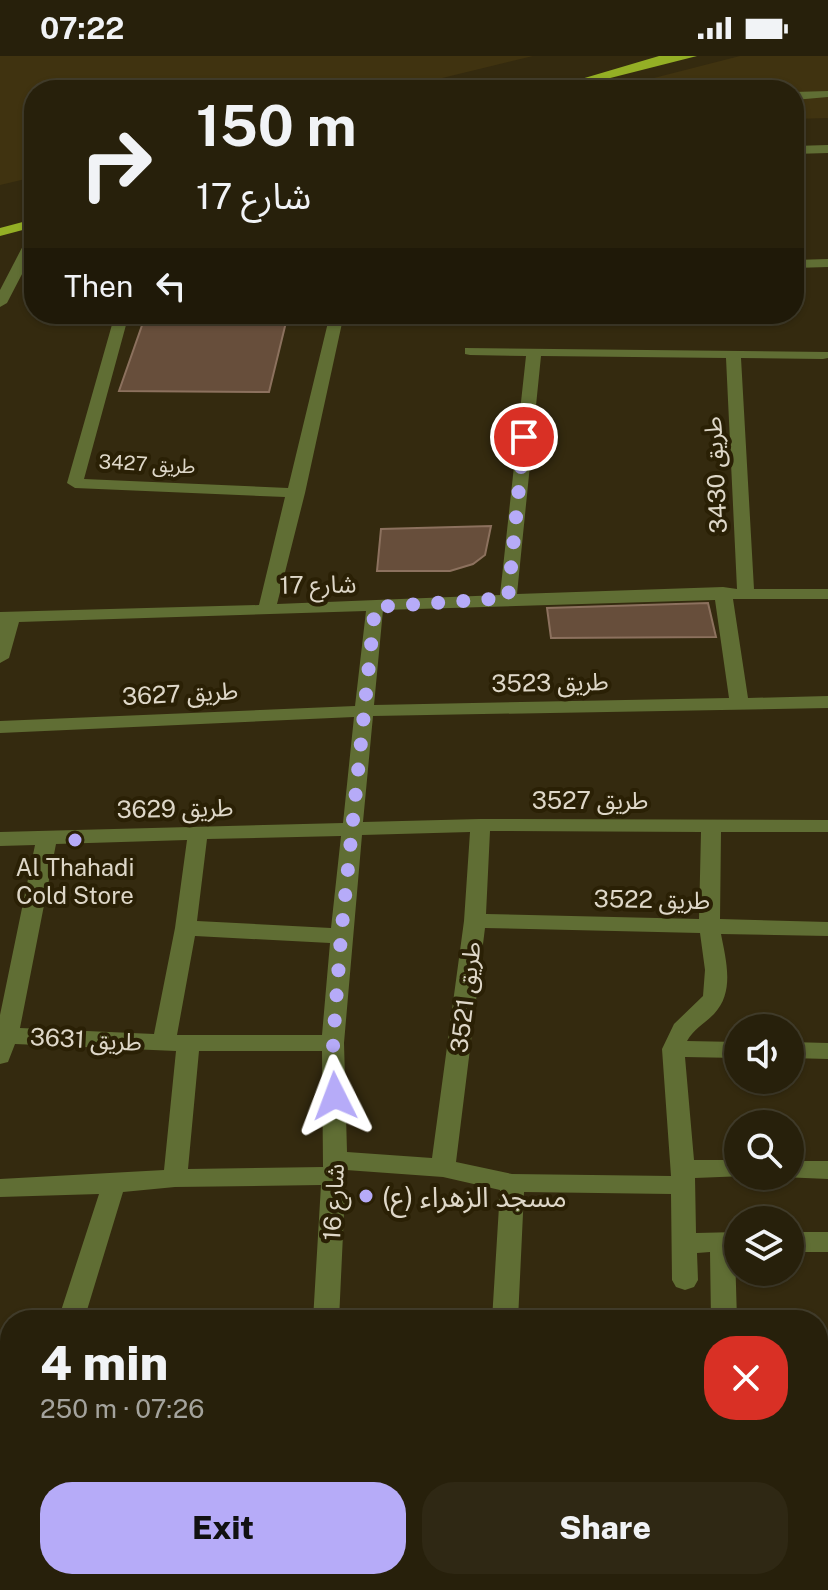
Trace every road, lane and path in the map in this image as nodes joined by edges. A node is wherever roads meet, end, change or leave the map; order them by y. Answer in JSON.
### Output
{"nodes":[{"id":1,"x":672,"y":56,"type":"edge"},
{"id":2,"x":691,"y":56,"type":"edge"},
{"id":3,"x":647,"y":64,"type":"junction"},
{"id":4,"x":587,"y":80,"type":"edge"},
{"id":5,"x":828,"y":94,"type":"edge"},
{"id":6,"x":804,"y":95,"type":"edge"},
{"id":7,"x":828,"y":105,"type":"edge"},
{"id":8,"x":804,"y":106,"type":"edge"},
{"id":9,"x":828,"y":149,"type":"edge"},
{"id":10,"x":804,"y":150,"type":"edge"},
{"id":11,"x":24,"y":226,"type":"edge"},
{"id":12,"x":0,"y":232,"type":"edge"},
{"id":13,"x":24,"y":257,"type":"edge"},
{"id":14,"x":828,"y":263,"type":"edge"},
{"id":15,"x":804,"y":264,"type":"edge"},
{"id":16,"x":0,"y":303,"type":"edge"},
{"id":17,"x":119,"y":324,"type":"edge"},
{"id":18,"x":335,"y":324,"type":"edge"},
{"id":19,"x":470,"y":351,"type":"dead end"},
{"id":20,"x":534,"y":352,"type":"junction"},
{"id":21,"x":733,"y":354,"type":"junction"},
{"id":22,"x":823,"y":355,"type":"dead end"},
{"id":23,"x":297,"y":493,"type":"junction"},
{"id":24,"x":723,"y":592,"type":"junction"},
{"id":25,"x":746,"y":593,"type":"junction"},
{"id":26,"x":828,"y":594,"type":"edge"},
{"id":27,"x":508,"y":598,"type":"junction"},
{"id":28,"x":375,"y":607,"type":"junction"},
{"id":29,"x":267,"y":609,"type":"junction"},
{"id":30,"x":6,"y":617,"type":"edge"},
{"id":31,"x":0,"y":658,"type":"edge"},
{"id":32,"x":739,"y":702,"type":"junction"},
{"id":33,"x":828,"y":702,"type":"edge"},
{"id":34,"x":362,"y":711,"type":"junction"},
{"id":35,"x":0,"y":727,"type":"edge"},
{"id":36,"x":480,"y":825,"type":"junction"},
{"id":37,"x":711,"y":826,"type":"junction"},
{"id":38,"x":828,"y":826,"type":"edge"},
{"id":39,"x":352,"y":829,"type":"junction"},
{"id":40,"x":198,"y":833,"type":"junction"},
{"id":41,"x":47,"y":837,"type":"junction"},
{"id":42,"x":0,"y":839,"type":"edge"},
{"id":43,"x":475,"y":921,"type":"junction"},
{"id":44,"x":710,"y":926,"type":"junction"},
{"id":45,"x":186,"y":928,"type":"junction"},
{"id":46,"x":828,"y":929,"type":"edge"},
{"id":47,"x":341,"y":936,"type":"junction"},
{"id":48,"x":7,"y":1000,"type":"edge"},
{"id":49,"x":164,"y":1043,"type":"junction"},
{"id":50,"x":188,"y":1043,"type":"junction"},
{"id":51,"x":333,"y":1043,"type":"junction"},
{"id":52,"x":4,"y":1046,"type":"edge"},
{"id":53,"x":673,"y":1049,"type":"junction"},
{"id":54,"x":724,"y":1050,"type":"edge"},
{"id":55,"x":804,"y":1050,"type":"edge"},
{"id":56,"x":828,"y":1051,"type":"edge"},
{"id":57,"x":335,"y":1168,"type":"junction"},
{"id":58,"x":443,"y":1168,"type":"junction"},
{"id":59,"x":804,"y":1170,"type":"edge"},
{"id":60,"x":828,"y":1170,"type":"edge"},
{"id":61,"x":724,"y":1171,"type":"edge"},
{"id":62,"x":682,"y":1177,"type":"junction"},
{"id":63,"x":175,"y":1178,"type":"junction"},
{"id":64,"x":512,"y":1183,"type":"junction"},
{"id":65,"x":114,"y":1184,"type":"junction"},
{"id":66,"x":0,"y":1188,"type":"edge"},
{"id":67,"x":724,"y":1242,"type":"edge"},
{"id":68,"x":804,"y":1242,"type":"edge"},
{"id":69,"x":828,"y":1242,"type":"edge"},
{"id":70,"x":683,"y":1243,"type":"junction"},
{"id":71,"x":685,"y":1280,"type":"dead end"},
{"id":72,"x":727,"y":1286,"type":"edge"},
{"id":73,"x":74,"y":1310,"type":"edge"},
{"id":74,"x":327,"y":1310,"type":"edge"},
{"id":75,"x":506,"y":1310,"type":"edge"},
{"id":76,"x":725,"y":1310,"type":"edge"}],
"edges":[{"from":1,"to":3,"type":"main road"},
{"from":2,"to":3,"type":"main road"},
{"from":3,"to":4,"type":"main road"},
{"from":5,"to":6,"type":"street"},
{"from":7,"to":8,"type":"street"},
{"from":9,"to":10,"type":"street"},
{"from":11,"to":12,"type":"main road"},
{"from":13,"to":16,"type":"street"},
{"from":14,"to":15,"type":"street"},
{"from":17,"to":23,"type":"street","name":"طريق 3427"},
{"from":18,"to":23,"type":"street"},
{"from":19,"to":20,"type":"street"},
{"from":20,"to":21,"type":"street"},
{"from":20,"to":27,"type":"street"},
{"from":21,"to":22,"type":"street"},
{"from":21,"to":25,"type":"street","name":"طريق 3430"},
{"from":23,"to":29,"type":"street"},
{"from":24,"to":25,"type":"street","name":"شارع 17"},
{"from":24,"to":27,"type":"street","name":"شارع 17"},
{"from":24,"to":32,"type":"street"},
{"from":25,"to":26,"type":"street","name":"شارع 17"},
{"from":27,"to":28,"type":"street","name":"شارع 17"},
{"from":28,"to":29,"type":"street","name":"شارع 17"},
{"from":28,"to":34,"type":"street","name":"شارع 16"},
{"from":29,"to":30,"type":"street","name":"شارع 17"},
{"from":30,"to":31,"type":"street"},
{"from":32,"to":33,"type":"street","name":"طريق 3523"},
{"from":32,"to":34,"type":"street","name":"طريق 3523"},
{"from":34,"to":35,"type":"street","name":"طريق 3627"},
{"from":34,"to":39,"type":"street","name":"شارع 16"},
{"from":36,"to":37,"type":"street","name":"طريق 3527"},
{"from":36,"to":39,"type":"street","name":"طريق 3527"},
{"from":36,"to":43,"type":"street","name":"طريق 3521"},
{"from":37,"to":38,"type":"street","name":"طريق 3527"},
{"from":37,"to":44,"type":"street"},
{"from":39,"to":40,"type":"street","name":"طريق 3629"},
{"from":39,"to":47,"type":"street","name":"شارع 16"},
{"from":40,"to":41,"type":"street","name":"طريق 3629"},
{"from":40,"to":45,"type":"street","name":"طريق 3631"},
{"from":41,"to":42,"type":"street","name":"طريق 3629"},
{"from":41,"to":48,"type":"street"},
{"from":43,"to":44,"type":"street","name":"طريق 3522"},
{"from":43,"to":58,"type":"street","name":"طريق 3521"},
{"from":44,"to":46,"type":"street","name":"طريق 3522"},
{"from":44,"to":53,"type":"street"},
{"from":45,"to":47,"type":"street"},
{"from":45,"to":49,"type":"street","name":"طريق 3631"},
{"from":47,"to":51,"type":"street","name":"شارع 16"},
{"from":48,"to":52,"type":"street"},
{"from":49,"to":50,"type":"street","name":"طريق 3631"},
{"from":49,"to":52,"type":"street","name":"طريق 3631"},
{"from":50,"to":51,"type":"street","name":"طريق 3631"},
{"from":50,"to":63,"type":"street"},
{"from":51,"to":57,"type":"street","name":"شارع 16"},
{"from":53,"to":54,"type":"street"},
{"from":53,"to":62,"type":"street"},
{"from":55,"to":56,"type":"street"},
{"from":57,"to":58,"type":"street"},
{"from":57,"to":63,"type":"street"},
{"from":57,"to":74,"type":"street","name":"شارع 16"},
{"from":58,"to":64,"type":"street"},
{"from":59,"to":60,"type":"street"},
{"from":61,"to":62,"type":"street"},
{"from":62,"to":64,"type":"street"},
{"from":62,"to":70,"type":"street"},
{"from":63,"to":65,"type":"street"},
{"from":64,"to":75,"type":"street"},
{"from":65,"to":66,"type":"street"},
{"from":65,"to":73,"type":"street"},
{"from":67,"to":70,"type":"street"},
{"from":68,"to":69,"type":"street"},
{"from":70,"to":71,"type":"street"},
{"from":72,"to":76,"type":"street"}]}
